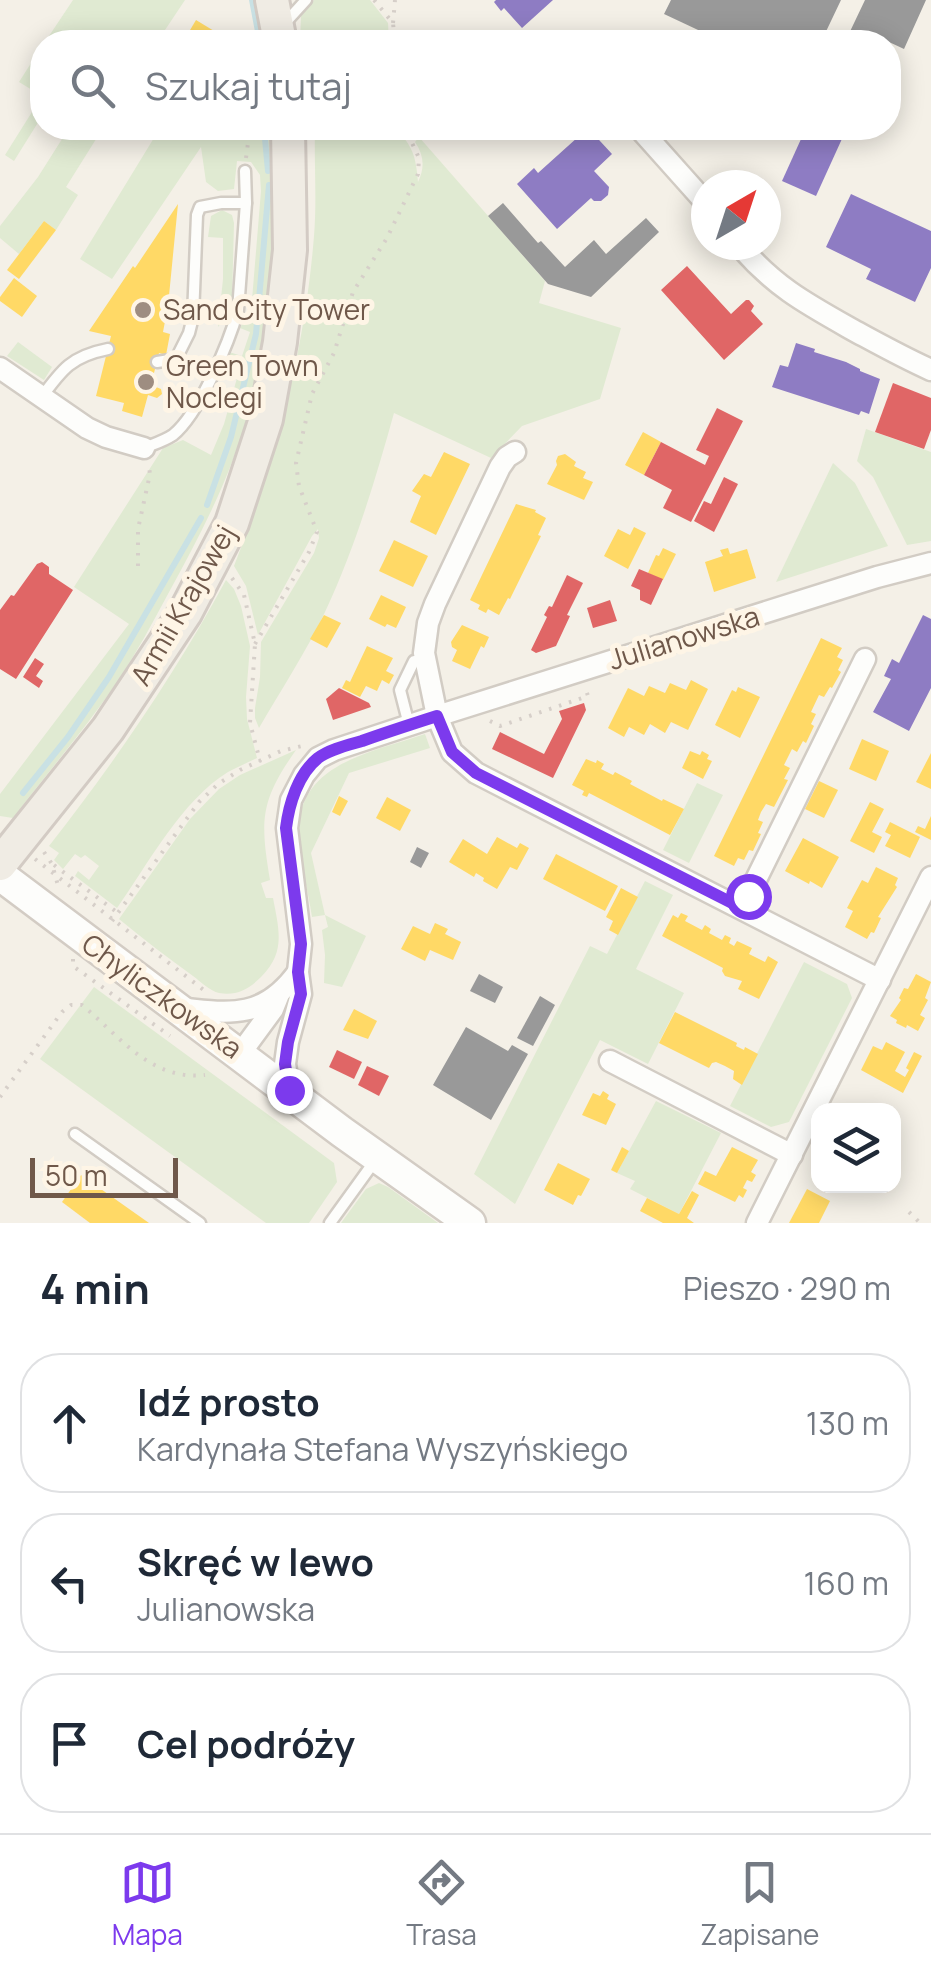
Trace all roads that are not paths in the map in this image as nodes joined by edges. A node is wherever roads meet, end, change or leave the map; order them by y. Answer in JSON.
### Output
{"nodes":[{"id":1,"x":306,"y":0,"type":"edge"},
{"id":2,"x":277,"y":25,"type":"edge"},
{"id":3,"x":288,"y":140,"type":"edge"},
{"id":4,"x":650,"y":140,"type":"edge"},
{"id":5,"x":245,"y":171,"type":"road end"},
{"id":6,"x":691,"y":186,"type":"edge"},
{"id":7,"x":246,"y":203,"type":"junction"},
{"id":8,"x":752,"y":260,"type":"edge"},
{"id":9,"x":108,"y":349,"type":"dead end"},
{"id":10,"x":157,"y":362,"type":"dead end"},
{"id":11,"x":0,"y":368,"type":"edge"},
{"id":12,"x":931,"y":370,"type":"edge"},
{"id":13,"x":41,"y":398,"type":"junction"},
{"id":14,"x":144,"y":448,"type":"joint"},
{"id":15,"x":515,"y":452,"type":"dead end"},
{"id":16,"x":931,"y":563,"type":"edge"},
{"id":17,"x":865,"y":659,"type":"dead end"},
{"id":18,"x":425,"y":660,"type":"junction"},
{"id":19,"x":437,"y":716,"type":"junction"},
{"id":20,"x":409,"y":725,"type":"junction"},
{"id":21,"x":0,"y":864,"type":"edge"},
{"id":22,"x":0,"y":875,"type":"edge"},
{"id":23,"x":931,"y":878,"type":"edge"},
{"id":24,"x":742,"y":908,"type":"junction"},
{"id":25,"x":298,"y":972,"type":"junction"},
{"id":26,"x":880,"y":980,"type":"junction"},
{"id":27,"x":280,"y":992,"type":"junction"},
{"id":28,"x":178,"y":1008,"type":"junction"},
{"id":29,"x":293,"y":1019,"type":"junction"},
{"id":30,"x":245,"y":1058,"type":"junction"},
{"id":31,"x":610,"y":1061,"type":"dead end"},
{"id":32,"x":289,"y":1090,"type":"junction"},
{"id":33,"x":75,"y":1134,"type":"dead end"},
{"id":34,"x":792,"y":1155,"type":"junction"},
{"id":35,"x":378,"y":1158,"type":"junction"},
{"id":36,"x":200,"y":1223,"type":"edge"},
{"id":37,"x":330,"y":1223,"type":"edge"},
{"id":38,"x":470,"y":1223,"type":"edge"},
{"id":39,"x":757,"y":1223,"type":"edge"}],
"edges":[{"from":1,"to":2,"type":"lane"},
{"from":3,"to":21,"type":"main road","name":"Armii Krajowej"},
{"from":4,"to":6,"type":"street"},
{"from":5,"to":7,"type":"lane"},
{"from":7,"to":10,"type":"lane"},
{"from":7,"to":14,"type":"lane"},
{"from":8,"to":12,"type":"street"},
{"from":9,"to":13,"type":"lane"},
{"from":11,"to":13,"type":"street"},
{"from":13,"to":14,"type":"street"},
{"from":15,"to":18,"type":"street"},
{"from":16,"to":19,"type":"street","name":"Julianowska"},
{"from":17,"to":24,"type":"street"},
{"from":18,"to":19,"type":"street"},
{"from":18,"to":20,"type":"lane"},
{"from":19,"to":20,"type":"street","name":"Julianowska"},
{"from":19,"to":24,"type":"street"},
{"from":20,"to":25,"type":"street","name":"Julianowska"},
{"from":22,"to":28,"type":"street","name":"Chyliczkowska"},
{"from":23,"to":26,"type":"street"},
{"from":24,"to":26,"type":"street"},
{"from":25,"to":27,"type":"street"},
{"from":25,"to":29,"type":"street","name":"Julianowska"},
{"from":26,"to":34,"type":"street"},
{"from":27,"to":28,"type":"street"},
{"from":27,"to":30,"type":"street"},
{"from":28,"to":30,"type":"street","name":"Chyliczkowska"},
{"from":29,"to":30,"type":"street"},
{"from":29,"to":32,"type":"street","name":"Julianowska"},
{"from":30,"to":32,"type":"street","name":"Chyliczkowska"},
{"from":31,"to":34,"type":"street"},
{"from":32,"to":35,"type":"street","name":"Chyliczkowska"},
{"from":33,"to":36,"type":"lane"},
{"from":34,"to":39,"type":"street"},
{"from":35,"to":37,"type":"lane"},
{"from":35,"to":38,"type":"street","name":"Chyliczkowska"}]}
